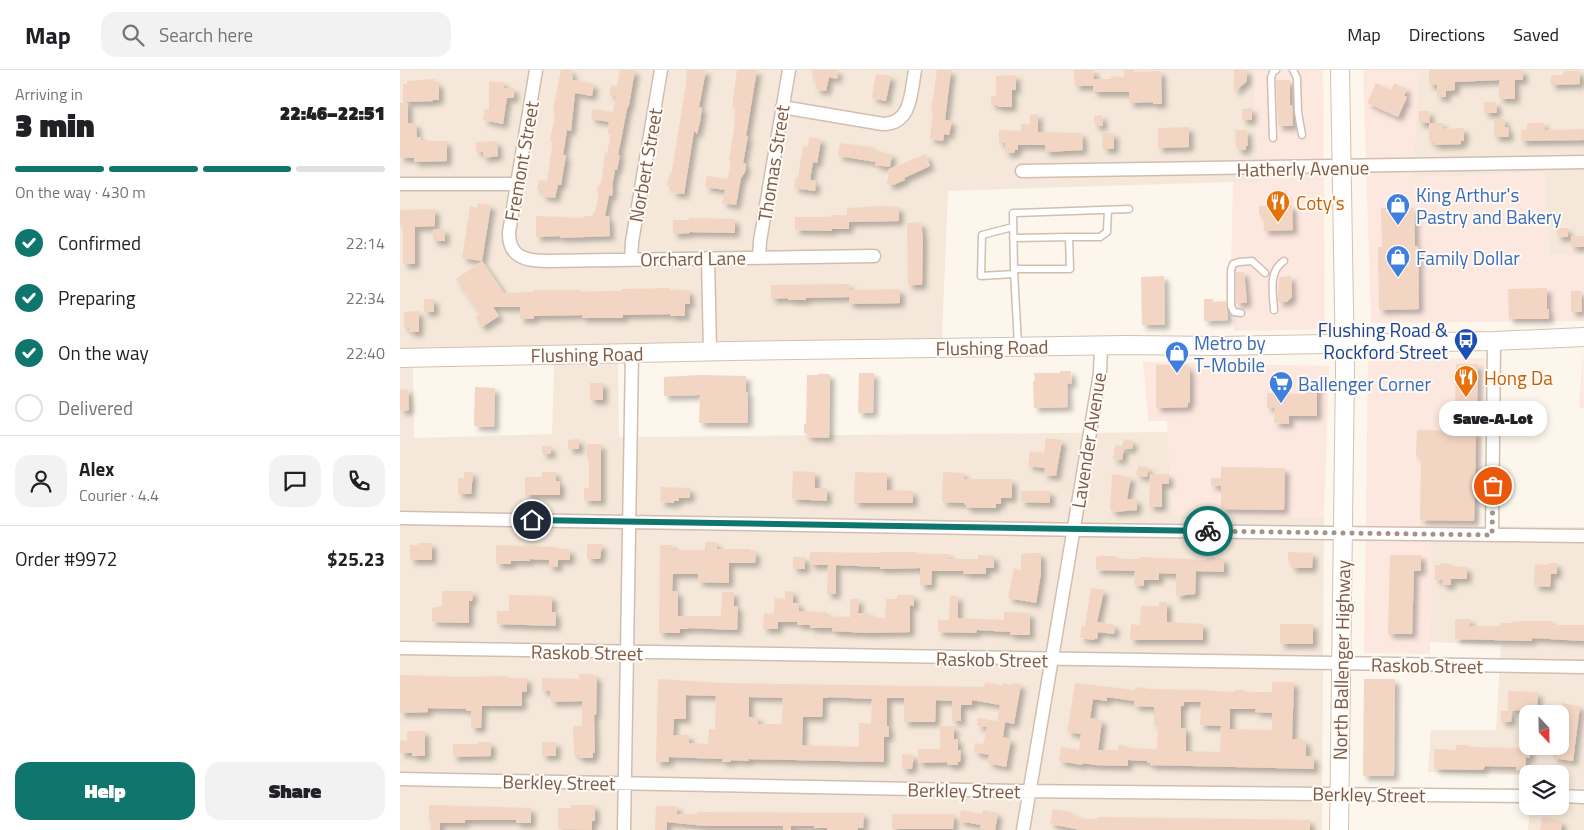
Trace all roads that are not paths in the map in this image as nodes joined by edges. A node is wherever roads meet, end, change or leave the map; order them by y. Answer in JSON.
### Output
{"nodes":[{"id":1,"x":536,"y":70,"type":"edge"},
{"id":2,"x":661,"y":70,"type":"edge"},
{"id":3,"x":788,"y":70,"type":"edge"},
{"id":4,"x":915,"y":70,"type":"edge"},
{"id":5,"x":1276,"y":70,"type":"edge"},
{"id":6,"x":1293,"y":70,"type":"edge"},
{"id":7,"x":1340,"y":70,"type":"edge"},
{"id":8,"x":782,"y":107,"type":"junction"},
{"id":9,"x":1302,"y":136,"type":"dead end"},
{"id":10,"x":1274,"y":138,"type":"dead end"},
{"id":11,"x":1584,"y":162,"type":"edge"},
{"id":12,"x":1342,"y":167,"type":"junction"},
{"id":13,"x":1022,"y":171,"type":"dead end"},
{"id":14,"x":400,"y":184,"type":"edge"},
{"id":15,"x":516,"y":184,"type":"junction"},
{"id":16,"x":1129,"y":209,"type":"dead end"},
{"id":17,"x":1108,"y":210,"type":"junction"},
{"id":18,"x":1013,"y":227,"type":"junction"},
{"id":19,"x":1069,"y":237,"type":"junction"},
{"id":20,"x":1013,"y":238,"type":"junction"},
{"id":21,"x":515,"y":252,"type":"joint"},
{"id":22,"x":874,"y":256,"type":"dead end"},
{"id":23,"x":758,"y":257,"type":"junction"},
{"id":24,"x":708,"y":258,"type":"junction"},
{"id":25,"x":631,"y":260,"type":"junction"},
{"id":26,"x":1284,"y":260,"type":"dead end"},
{"id":27,"x":1014,"y":272,"type":"junction"},
{"id":28,"x":1265,"y":273,"type":"dead end"},
{"id":29,"x":1274,"y":310,"type":"dead end"},
{"id":30,"x":1241,"y":312,"type":"dead end"},
{"id":31,"x":1584,"y":337,"type":"edge"},
{"id":32,"x":1494,"y":341,"type":"junction"},
{"id":33,"x":1344,"y":344,"type":"junction"},
{"id":34,"x":1101,"y":346,"type":"junction"},
{"id":35,"x":1018,"y":347,"type":"junction"},
{"id":36,"x":710,"y":351,"type":"junction"},
{"id":37,"x":632,"y":353,"type":"junction"},
{"id":38,"x":400,"y":358,"type":"edge"},
{"id":39,"x":400,"y":518,"type":"edge"},
{"id":40,"x":630,"y":522,"type":"junction"},
{"id":41,"x":1073,"y":530,"type":"junction"},
{"id":42,"x":1343,"y":533,"type":"junction"},
{"id":43,"x":1492,"y":535,"type":"junction"},
{"id":44,"x":1584,"y":536,"type":"edge"},
{"id":45,"x":400,"y":648,"type":"edge"},
{"id":46,"x":627,"y":652,"type":"junction"},
{"id":47,"x":1051,"y":660,"type":"junction"},
{"id":48,"x":1341,"y":664,"type":"junction"},
{"id":49,"x":1584,"y":667,"type":"edge"},
{"id":50,"x":400,"y":779,"type":"edge"},
{"id":51,"x":625,"y":783,"type":"junction"},
{"id":52,"x":1029,"y":791,"type":"junction"},
{"id":53,"x":1339,"y":794,"type":"junction"},
{"id":54,"x":1519,"y":796,"type":"edge"},
{"id":55,"x":1569,"y":796,"type":"edge"},
{"id":56,"x":1584,"y":797,"type":"edge"},
{"id":57,"x":624,"y":830,"type":"edge"},
{"id":58,"x":1022,"y":830,"type":"edge"},
{"id":59,"x":1339,"y":830,"type":"edge"}],
"edges":[{"from":1,"to":15,"type":"street","name":"Fremont Street"},
{"from":2,"to":25,"type":"street","name":"Norbert Street"},
{"from":3,"to":8,"type":"street","name":"Thomas Street"},
{"from":4,"to":8,"type":"street"},
{"from":5,"to":10,"type":"lane"},
{"from":6,"to":9,"type":"lane"},
{"from":7,"to":12,"type":"main road","name":"North Ballenger Highway"},
{"from":8,"to":23,"type":"street","name":"Thomas Street"},
{"from":11,"to":12,"type":"street","name":"Hatherly Avenue"},
{"from":12,"to":13,"type":"street","name":"Hatherly Avenue"},
{"from":12,"to":33,"type":"main road","name":"North Ballenger Highway"},
{"from":14,"to":15,"type":"street"},
{"from":15,"to":21,"type":"street","name":"Fremont Street"},
{"from":16,"to":17,"type":"lane"},
{"from":17,"to":18,"type":"lane"},
{"from":17,"to":19,"type":"lane"},
{"from":18,"to":20,"type":"lane"},
{"from":18,"to":27,"type":"lane"},
{"from":19,"to":20,"type":"lane"},
{"from":19,"to":27,"type":"lane"},
{"from":20,"to":27,"type":"lane"},
{"from":21,"to":25,"type":"street","name":"Orchard Lane"},
{"from":22,"to":23,"type":"street","name":"Orchard Lane"},
{"from":23,"to":24,"type":"street","name":"Orchard Lane"},
{"from":24,"to":25,"type":"street","name":"Orchard Lane"},
{"from":24,"to":36,"type":"street"},
{"from":26,"to":29,"type":"lane"},
{"from":27,"to":35,"type":"lane"},
{"from":28,"to":30,"type":"lane"},
{"from":31,"to":32,"type":"main road","name":"Flushing Road"},
{"from":32,"to":33,"type":"main road","name":"Flushing Road"},
{"from":32,"to":43,"type":"street"},
{"from":33,"to":34,"type":"main road","name":"Flushing Road"},
{"from":33,"to":42,"type":"main road","name":"North Ballenger Highway"},
{"from":34,"to":35,"type":"main road","name":"Flushing Road"},
{"from":34,"to":41,"type":"street","name":"Lavender Avenue"},
{"from":35,"to":36,"type":"main road","name":"Flushing Road"},
{"from":36,"to":37,"type":"main road","name":"Flushing Road"},
{"from":37,"to":38,"type":"main road","name":"Flushing Road"},
{"from":37,"to":40,"type":"street"},
{"from":39,"to":40,"type":"street"},
{"from":40,"to":41,"type":"street"},
{"from":40,"to":46,"type":"street"},
{"from":41,"to":42,"type":"street"},
{"from":41,"to":47,"type":"street","name":"Lavender Avenue"},
{"from":42,"to":43,"type":"street"},
{"from":42,"to":48,"type":"main road","name":"North Ballenger Highway"},
{"from":43,"to":44,"type":"street"},
{"from":45,"to":46,"type":"street","name":"Raskob Street"},
{"from":46,"to":47,"type":"street","name":"Raskob Street"},
{"from":46,"to":51,"type":"street"},
{"from":47,"to":48,"type":"street","name":"Raskob Street"},
{"from":47,"to":52,"type":"street","name":"Lavender Avenue"},
{"from":48,"to":49,"type":"street","name":"Raskob Street"},
{"from":48,"to":53,"type":"main road","name":"North Ballenger Highway"},
{"from":50,"to":51,"type":"street","name":"Berkley Street"},
{"from":51,"to":52,"type":"street","name":"Berkley Street"},
{"from":51,"to":57,"type":"street"},
{"from":52,"to":53,"type":"street","name":"Berkley Street"},
{"from":52,"to":58,"type":"street","name":"Lavender Avenue"},
{"from":53,"to":54,"type":"street","name":"Berkley Street"},
{"from":53,"to":59,"type":"main road","name":"North Ballenger Highway"},
{"from":55,"to":56,"type":"street"}]}
